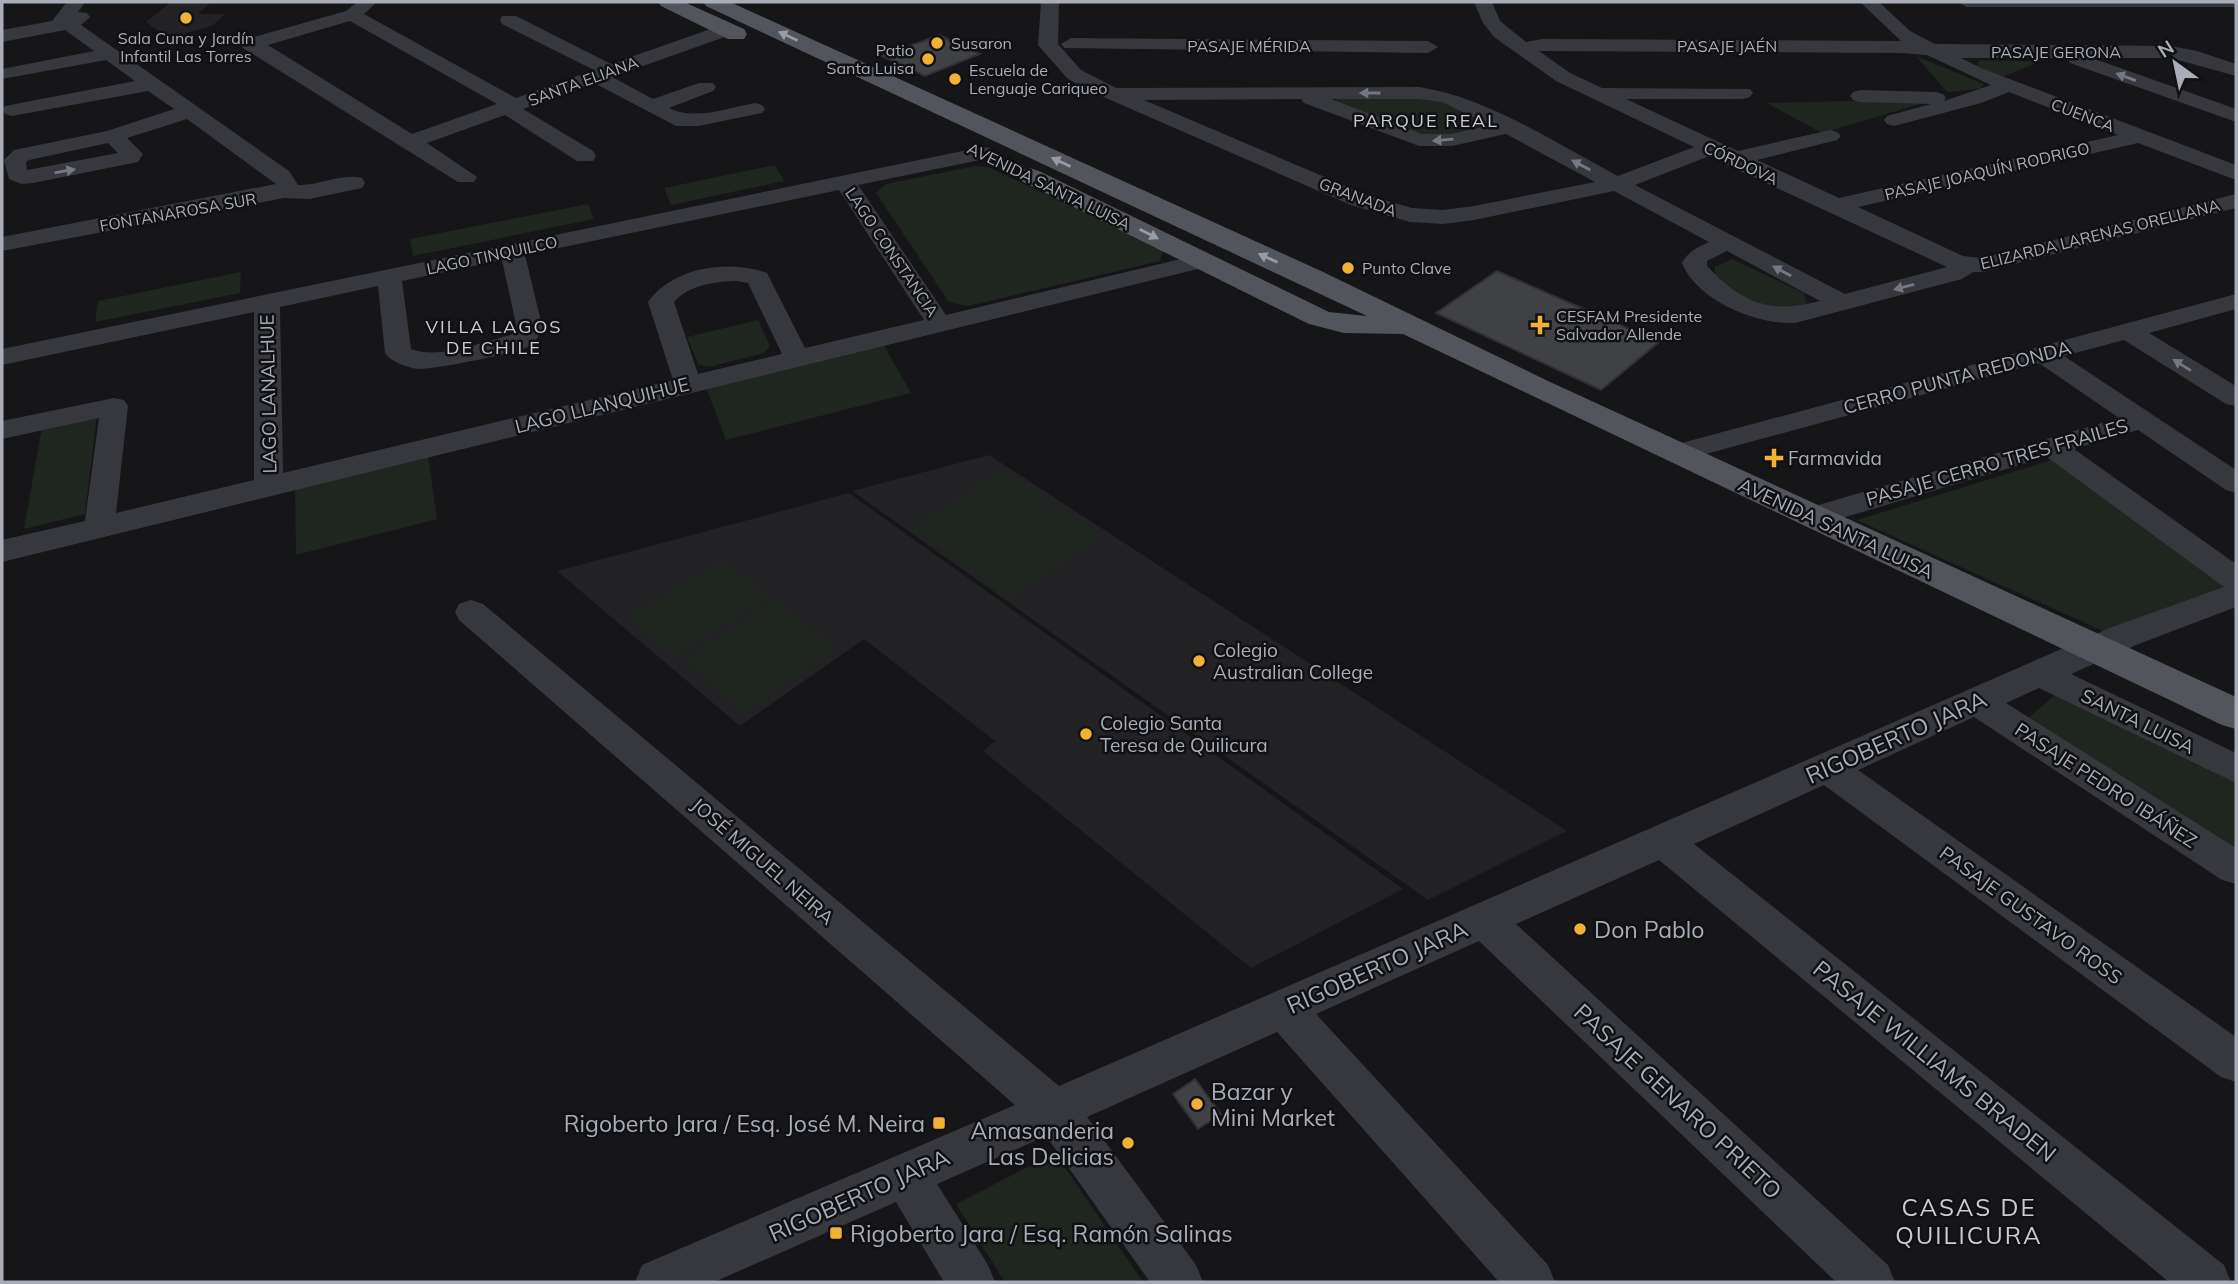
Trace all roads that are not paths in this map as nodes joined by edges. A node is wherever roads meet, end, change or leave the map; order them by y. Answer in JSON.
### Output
{"nodes":[{"id":1,"x":76,"y":2,"type":"edge"},
{"id":2,"x":95,"y":2,"type":"edge"},
{"id":3,"x":368,"y":2,"type":"edge"},
{"id":4,"x":668,"y":2,"type":"edge"},
{"id":5,"x":713,"y":2,"type":"edge"},
{"id":6,"x":1050,"y":2,"type":"edge"},
{"id":7,"x":1483,"y":2,"type":"edge"},
{"id":8,"x":1869,"y":2,"type":"edge"},
{"id":9,"x":1893,"y":2,"type":"edge"},
{"id":10,"x":1967,"y":2,"type":"edge"},
{"id":11,"x":1996,"y":2,"type":"edge"},
{"id":12,"x":2179,"y":2,"type":"edge"},
{"id":13,"x":2236,"y":2,"type":"edge"},
{"id":14,"x":352,"y":15,"type":"junction"},
{"id":15,"x":509,"y":20,"type":"dead end"},
{"id":16,"x":1072,"y":20,"type":"dead end"},
{"id":17,"x":2236,"y":20,"type":"edge"},
{"id":18,"x":68,"y":24,"type":"junction"},
{"id":19,"x":726,"y":30,"type":"junction"},
{"id":20,"x":1519,"y":32,"type":"junction"},
{"id":21,"x":583,"y":33,"type":"dead end"},
{"id":22,"x":2,"y":36,"type":"edge"},
{"id":23,"x":554,"y":43,"type":"junction"},
{"id":24,"x":1428,"y":47,"type":"dead end"},
{"id":25,"x":1933,"y":51,"type":"junction"},
{"id":26,"x":1067,"y":52,"type":"junction"},
{"id":27,"x":2061,"y":53,"type":"junction"},
{"id":28,"x":109,"y":54,"type":"junction"},
{"id":29,"x":2236,"y":70,"type":"edge"},
{"id":30,"x":4,"y":74,"type":"dead end"},
{"id":31,"x":603,"y":74,"type":"junction"},
{"id":32,"x":151,"y":83,"type":"junction"},
{"id":33,"x":2007,"y":86,"type":"junction"},
{"id":34,"x":706,"y":87,"type":"dead end"},
{"id":35,"x":1296,"y":93,"type":"junction"},
{"id":36,"x":1595,"y":93,"type":"junction"},
{"id":37,"x":1743,"y":93,"type":"dead end"},
{"id":38,"x":1113,"y":94,"type":"junction"},
{"id":39,"x":1860,"y":96,"type":"dead end"},
{"id":40,"x":869,"y":99,"type":"dead end"},
{"id":41,"x":1974,"y":99,"type":"junction"},
{"id":42,"x":514,"y":105,"type":"junction"},
{"id":43,"x":652,"y":107,"type":"junction"},
{"id":44,"x":755,"y":109,"type":"dead end"},
{"id":45,"x":12,"y":110,"type":"dead end"},
{"id":46,"x":191,"y":111,"type":"junction"},
{"id":47,"x":954,"y":111,"type":"junction"},
{"id":48,"x":2236,"y":116,"type":"edge"},
{"id":49,"x":1894,"y":120,"type":"dead end"},
{"id":50,"x":924,"y":125,"type":"dead end"},
{"id":51,"x":1806,"y":126,"type":"dead end"},
{"id":52,"x":1510,"y":127,"type":"junction"},
{"id":53,"x":112,"y":136,"type":"dead end"},
{"id":54,"x":946,"y":136,"type":"dead end"},
{"id":55,"x":2140,"y":136,"type":"junction"},
{"id":56,"x":410,"y":142,"type":"junction"},
{"id":57,"x":1711,"y":148,"type":"junction"},
{"id":58,"x":982,"y":153,"type":"junction"},
{"id":59,"x":585,"y":156,"type":"dead end"},
{"id":60,"x":1733,"y":159,"type":"junction"},
{"id":61,"x":2236,"y":173,"type":"edge"},
{"id":62,"x":466,"y":177,"type":"dead end"},
{"id":63,"x":845,"y":182,"type":"junction"},
{"id":64,"x":354,"y":183,"type":"dead end"},
{"id":65,"x":1617,"y":184,"type":"junction"},
{"id":66,"x":284,"y":191,"type":"junction"},
{"id":67,"x":2236,"y":201,"type":"edge"},
{"id":68,"x":1834,"y":206,"type":"junction"},
{"id":69,"x":1727,"y":242,"type":"junction"},
{"id":70,"x":2,"y":244,"type":"edge"},
{"id":71,"x":512,"y":251,"type":"junction"},
{"id":72,"x":1202,"y":261,"type":"junction"},
{"id":73,"x":1967,"y":265,"type":"junction"},
{"id":74,"x":389,"y":276,"type":"junction"},
{"id":75,"x":1329,"y":286,"type":"junction"},
{"id":76,"x":2236,"y":301,"type":"edge"},
{"id":77,"x":267,"y":302,"type":"junction"},
{"id":78,"x":1843,"y":303,"type":"junction"},
{"id":79,"x":2210,"y":309,"type":"junction"},
{"id":80,"x":1302,"y":310,"type":"junction"},
{"id":81,"x":939,"y":323,"type":"junction"},
{"id":82,"x":2236,"y":324,"type":"edge"},
{"id":83,"x":2128,"y":331,"type":"junction"},
{"id":84,"x":1437,"y":339,"type":"junction"},
{"id":85,"x":2043,"y":354,"type":"junction"},
{"id":86,"x":2,"y":357,"type":"edge"},
{"id":87,"x":797,"y":358,"type":"junction"},
{"id":88,"x":688,"y":384,"type":"junction"},
{"id":89,"x":2236,"y":398,"type":"edge"},
{"id":90,"x":2142,"y":420,"type":"junction"},
{"id":91,"x":2,"y":430,"type":"edge"},
{"id":92,"x":2051,"y":446,"type":"junction"},
{"id":93,"x":1677,"y":453,"type":"junction"},
{"id":94,"x":2236,"y":483,"type":"edge"},
{"id":95,"x":269,"y":486,"type":"junction"},
{"id":96,"x":1812,"y":517,"type":"junction"},
{"id":97,"x":99,"y":527,"type":"junction"},
{"id":98,"x":2,"y":551,"type":"edge"},
{"id":99,"x":2236,"y":580,"type":"edge"},
{"id":100,"x":2236,"y":595,"type":"edge"},
{"id":101,"x":471,"y":612,"type":"dead end"},
{"id":102,"x":2096,"y":649,"type":"junction"},
{"id":103,"x":2039,"y":673,"type":"junction"},
{"id":104,"x":1976,"y":701,"type":"junction"},
{"id":105,"x":2236,"y":714,"type":"edge"},
{"id":106,"x":1826,"y":768,"type":"junction"},
{"id":107,"x":2236,"y":769,"type":"edge"},
{"id":108,"x":1662,"y":840,"type":"junction"},
{"id":109,"x":2236,"y":868,"type":"edge"},
{"id":110,"x":1484,"y":920,"type":"junction"},
{"id":111,"x":1283,"y":1008,"type":"junction"},
{"id":112,"x":2236,"y":1062,"type":"edge"},
{"id":113,"x":1054,"y":1110,"type":"junction"},
{"id":114,"x":905,"y":1174,"type":"junction"},
{"id":115,"x":679,"y":1278,"type":"edge"},
{"id":116,"x":971,"y":1282,"type":"edge"},
{"id":117,"x":1179,"y":1282,"type":"edge"},
{"id":118,"x":1531,"y":1282,"type":"edge"},
{"id":119,"x":1871,"y":1282,"type":"edge"},
{"id":120,"x":2207,"y":1282,"type":"edge"}],
"edges":[{"from":1,"to":18,"type":"street"},
{"from":2,"to":18,"type":"street"},
{"from":3,"to":14,"type":"street"},
{"from":4,"to":19,"type":"main road"},
{"from":47,"to":5,"type":"main road","name":"AVENIDA SANTA LUISA","one_way":true},
{"from":6,"to":26,"type":"street","name":"GRANADA"},
{"from":7,"to":20,"type":"street","name":"CÓRDOVA"},
{"from":8,"to":25,"type":"street","name":"CUENCA"},
{"from":9,"to":25,"type":"street","name":"CUENCA"},
{"from":10,"to":11,"type":"street"},
{"from":11,"to":12,"type":"street"},
{"from":12,"to":13,"type":"street"},
{"from":12,"to":17,"type":"street"},
{"from":14,"to":42,"type":"street","name":"SANTA ELIANA"},
{"from":14,"to":56,"type":"street"},
{"from":15,"to":23,"type":"street"},
{"from":16,"to":26,"type":"street"},
{"from":18,"to":22,"type":"street"},
{"from":18,"to":28,"type":"street"},
{"from":19,"to":31,"type":"street","name":"SANTA ELIANA"},
{"from":19,"to":40,"type":"main road"},
{"from":20,"to":25,"type":"street","name":"PASAJE JAÉN"},
{"from":20,"to":36,"type":"street","name":"CÓRDOVA"},
{"from":21,"to":23,"type":"street"},
{"from":23,"to":31,"type":"street"},
{"from":24,"to":26,"type":"street","name":"PASAJE MÉRIDA"},
{"from":25,"to":27,"type":"street","name":"PASAJE GERONA"},
{"from":25,"to":33,"type":"street","name":"CUENCA"},
{"from":26,"to":38,"type":"street","name":"GRANADA"},
{"from":27,"to":29,"type":"street","name":"PASAJE GERONA"},
{"from":48,"to":27,"type":"street","one_way":true},
{"from":28,"to":30,"type":"street"},
{"from":28,"to":32,"type":"street"},
{"from":31,"to":42,"type":"street","name":"SANTA ELIANA"},
{"from":31,"to":43,"type":"street"},
{"from":32,"to":45,"type":"street"},
{"from":32,"to":46,"type":"street"},
{"from":33,"to":41,"type":"street"},
{"from":33,"to":55,"type":"street","name":"CUENCA"},
{"from":34,"to":43,"type":"street"},
{"from":35,"to":38,"type":"street","name":"GRANADA"},
{"from":52,"to":35,"type":"street","name":"GRANADA","one_way":true},
{"from":52,"to":35,"type":"street","name":"GRANADA","one_way":true},
{"from":36,"to":37,"type":"street"},
{"from":36,"to":57,"type":"street","name":"CÓRDOVA"},
{"from":38,"to":65,"type":"street","name":"GRANADA"},
{"from":39,"to":41,"type":"street"},
{"from":41,"to":49,"type":"street"},
{"from":42,"to":56,"type":"street"},
{"from":42,"to":59,"type":"street"},
{"from":43,"to":44,"type":"street"},
{"from":46,"to":53,"type":"street"},
{"from":46,"to":66,"type":"street"},
{"from":47,"to":50,"type":"main road"},
{"from":75,"to":47,"type":"main road","name":"AVENIDA SANTA LUISA","one_way":true},
{"from":51,"to":60,"type":"street"},
{"from":65,"to":52,"type":"street","name":"GRANADA","one_way":true},
{"from":54,"to":58,"type":"main road","name":"AVENIDA SANTA LUISA"},
{"from":55,"to":61,"type":"street","name":"CUENCA"},
{"from":55,"to":68,"type":"street","name":"PASAJE JOAQUÍN RODRIGO"},
{"from":56,"to":62,"type":"street"},
{"from":57,"to":60,"type":"street","name":"CÓRDOVA"},
{"from":57,"to":65,"type":"street"},
{"from":58,"to":63,"type":"street","name":"LAGO TINQUILCO"},
{"from":58,"to":72,"type":"main road","name":"AVENIDA SANTA LUISA","one_way":true},
{"from":60,"to":68,"type":"street","name":"CÓRDOVA"},
{"from":63,"to":71,"type":"street","name":"LAGO TINQUILCO"},
{"from":63,"to":81,"type":"street","name":"LAGO CONSTANCIA"},
{"from":64,"to":66,"type":"street","name":"FONTANAROSA SUR"},
{"from":65,"to":69,"type":"street","name":"GRANADA"},
{"from":66,"to":70,"type":"street","name":"FONTANAROSA SUR"},
{"from":67,"to":73,"type":"street","name":"ELIZARDA LARENAS ORELLANA"},
{"from":68,"to":73,"type":"street","name":"CÓRDOVA"},
{"from":78,"to":69,"type":"street","name":"GRANADA","one_way":true},
{"from":69,"to":78,"type":"street","name":"ELIZARDA LARENAS ORELLANA"},
{"from":71,"to":74,"type":"street","name":"LAGO TINQUILCO"},
{"from":71,"to":74,"type":"street"},
{"from":72,"to":80,"type":"main road","name":"AVENIDA SANTA LUISA"},
{"from":72,"to":81,"type":"street","name":"LAGO LLANQUIHUE"},
{"from":73,"to":78,"type":"street","name":"ELIZARDA LARENAS ORELLANA","one_way":true},
{"from":74,"to":77,"type":"street","name":"LAGO TINQUILCO"},
{"from":75,"to":80,"type":"main road"},
{"from":75,"to":84,"type":"main road","name":"AVENIDA SANTA LUISA"},
{"from":76,"to":79,"type":"street","name":"CERRO PUNTA REDONDA"},
{"from":77,"to":86,"type":"street","name":"LAGO TINQUILCO"},
{"from":77,"to":95,"type":"street","name":"LAGO LANALHUE"},
{"from":79,"to":82,"type":"street"},
{"from":79,"to":83,"type":"street","name":"CERRO PUNTA REDONDA"},
{"from":80,"to":84,"type":"main road","name":"AVENIDA SANTA LUISA"},
{"from":81,"to":87,"type":"street","name":"LAGO LLANQUIHUE"},
{"from":83,"to":85,"type":"street","name":"CERRO PUNTA REDONDA"},
{"from":89,"to":83,"type":"street","one_way":true},
{"from":84,"to":93,"type":"main road","name":"AVENIDA SANTA LUISA"},
{"from":85,"to":90,"type":"street"},
{"from":85,"to":93,"type":"street","name":"CERRO PUNTA REDONDA"},
{"from":87,"to":88,"type":"street","name":"LAGO LLANQUIHUE"},
{"from":87,"to":88,"type":"street"},
{"from":88,"to":95,"type":"street","name":"LAGO LLANQUIHUE"},
{"from":90,"to":92,"type":"street","name":"PASAJE CERRO TRES FRAILES"},
{"from":90,"to":94,"type":"street"},
{"from":91,"to":97,"type":"street"},
{"from":92,"to":96,"type":"street","name":"PASAJE CERRO TRES FRAILES"},
{"from":92,"to":99,"type":"street"},
{"from":93,"to":96,"type":"main road","name":"AVENIDA SANTA LUISA"},
{"from":95,"to":97,"type":"street","name":"LAGO LLANQUIHUE"},
{"from":96,"to":102,"type":"main road","name":"AVENIDA SANTA LUISA"},
{"from":97,"to":98,"type":"street","name":"LAGO LLANQUIHUE"},
{"from":100,"to":102,"type":"street","name":"RIGOBERTO JARA"},
{"from":101,"to":113,"type":"street","name":"JOSÉ MIGUEL NEIRA"},
{"from":102,"to":103,"type":"street","name":"RIGOBERTO JARA"},
{"from":102,"to":105,"type":"main road","name":"AVENIDA SANTA LUISA"},
{"from":103,"to":104,"type":"street","name":"RIGOBERTO JARA"},
{"from":103,"to":107,"type":"street","name":"SANTA LUISA"},
{"from":104,"to":106,"type":"street","name":"RIGOBERTO JARA"},
{"from":104,"to":109,"type":"street","name":"PASAJE PEDRO IBÁÑEZ"},
{"from":106,"to":108,"type":"street","name":"RIGOBERTO JARA"},
{"from":106,"to":112,"type":"street","name":"PASAJE GUSTAVO ROSS"},
{"from":108,"to":110,"type":"street","name":"RIGOBERTO JARA"},
{"from":108,"to":120,"type":"street","name":"PASAJE WILLIAMS BRADEN"},
{"from":110,"to":111,"type":"street","name":"RIGOBERTO JARA"},
{"from":110,"to":119,"type":"street","name":"PASAJE GENARO PRIETO"},
{"from":111,"to":113,"type":"street","name":"RIGOBERTO JARA"},
{"from":111,"to":118,"type":"street"},
{"from":113,"to":114,"type":"street","name":"RIGOBERTO JARA"},
{"from":113,"to":117,"type":"street","name":"JOSÉ MIGUEL NEIRA"},
{"from":114,"to":115,"type":"street","name":"RIGOBERTO JARA"},
{"from":114,"to":116,"type":"street"}]}
